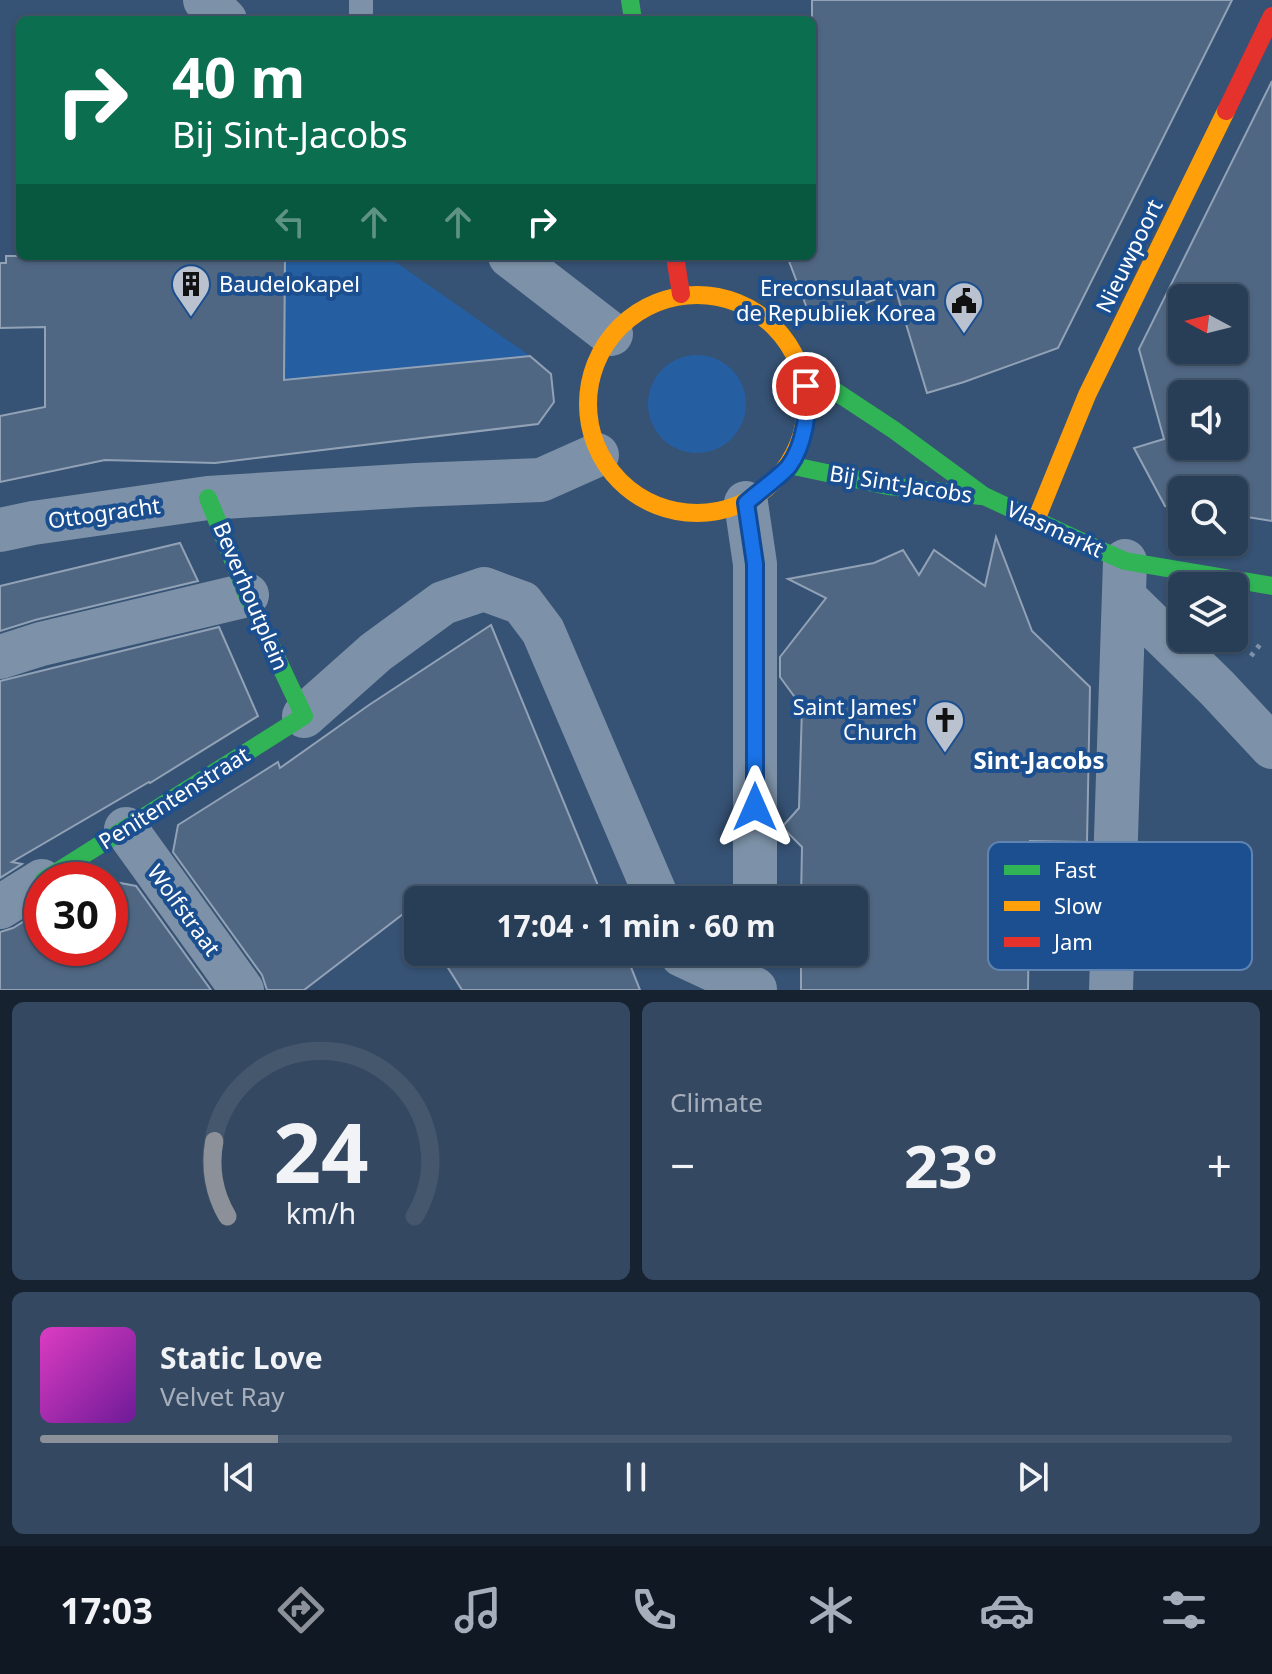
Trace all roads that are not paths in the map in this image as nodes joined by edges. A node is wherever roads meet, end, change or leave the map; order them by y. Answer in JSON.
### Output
{"nodes":[{"id":1,"x":205,"y":0,"type":"edge"},
{"id":2,"x":221,"y":16,"type":"edge"},
{"id":3,"x":1272,"y":16,"type":"edge"},
{"id":4,"x":515,"y":260,"type":"edge"},
{"id":5,"x":676,"y":260,"type":"edge"},
{"id":6,"x":681,"y":294,"type":"junction"},
{"id":7,"x":611,"y":334,"type":"junction"},
{"id":8,"x":803,"y":370,"type":"junction"},
{"id":9,"x":597,"y":455,"type":"junction"},
{"id":10,"x":789,"y":465,"type":"junction"},
{"id":11,"x":984,"y":496,"type":"junction"},
{"id":12,"x":208,"y":498,"type":"junction"},
{"id":13,"x":746,"y":503,"type":"junction"},
{"id":14,"x":1036,"y":520,"type":"junction"},
{"id":15,"x":0,"y":530,"type":"edge"},
{"id":16,"x":1125,"y":579,"type":"junction"},
{"id":17,"x":1272,"y":586,"type":"edge"},
{"id":18,"x":247,"y":595,"type":"junction"},
{"id":19,"x":0,"y":657,"type":"edge"},
{"id":20,"x":304,"y":716,"type":"junction"},
{"id":21,"x":1272,"y":747,"type":"edge"},
{"id":22,"x":126,"y":829,"type":"junction"},
{"id":23,"x":1116,"y":842,"type":"edge"},
{"id":24,"x":73,"y":862,"type":"edge"},
{"id":25,"x":652,"y":886,"type":"edge"},
{"id":26,"x":755,"y":886,"type":"edge"},
{"id":27,"x":24,"y":892,"type":"edge"},
{"id":28,"x":0,"y":907,"type":"edge"},
{"id":29,"x":705,"y":966,"type":"edge"},
{"id":30,"x":755,"y":966,"type":"edge"},
{"id":31,"x":1112,"y":970,"type":"edge"},
{"id":32,"x":242,"y":990,"type":"edge"},
{"id":33,"x":755,"y":990,"type":"edge"},
{"id":34,"x":1111,"y":990,"type":"edge"}],
"edges":[{"from":1,"to":2,"type":"street"},
{"from":3,"to":14,"type":"street","name":"Nieuwpoort"},
{"from":4,"to":7,"type":"street"},
{"from":5,"to":6,"type":"street"},
{"from":6,"to":7,"type":"street","name":"Bij Sint-Jacobs"},
{"from":6,"to":8,"type":"street","name":"Bij Sint-Jacobs"},
{"from":7,"to":9,"type":"street","name":"Bij Sint-Jacobs"},
{"from":8,"to":10,"type":"street","name":"Bij Sint-Jacobs"},
{"from":8,"to":11,"type":"street","name":"Bij Sint-Jacobs"},
{"from":9,"to":12,"type":"street","name":"Beverhoutplein"},
{"from":9,"to":13,"type":"street","name":"Bij Sint-Jacobs"},
{"from":10,"to":11,"type":"street","name":"Bij Sint-Jacobs"},
{"from":10,"to":13,"type":"street","name":"Bij Sint-Jacobs"},
{"from":11,"to":14,"type":"street","name":"Vlasmarkt"},
{"from":12,"to":15,"type":"street","name":"Ottogracht"},
{"from":12,"to":18,"type":"street","name":"Beverhoutplein"},
{"from":13,"to":26,"type":"street"},
{"from":14,"to":16,"type":"street","name":"Vlasmarkt"},
{"from":16,"to":17,"type":"street","name":"Vlasmarkt"},
{"from":16,"to":21,"type":"street"},
{"from":16,"to":23,"type":"street"},
{"from":18,"to":19,"type":"street"},
{"from":18,"to":20,"type":"street","name":"Beverhoutplein"},
{"from":20,"to":22,"type":"street","name":"Penitentenstraat"},
{"from":20,"to":25,"type":"street"},
{"from":22,"to":24,"type":"street","name":"Penitentenstraat"},
{"from":22,"to":32,"type":"street","name":"Wolfstraat"},
{"from":27,"to":28,"type":"street","name":"Penitentenstraat"},
{"from":29,"to":33,"type":"street"},
{"from":30,"to":33,"type":"street"},
{"from":31,"to":34,"type":"street"}]}
